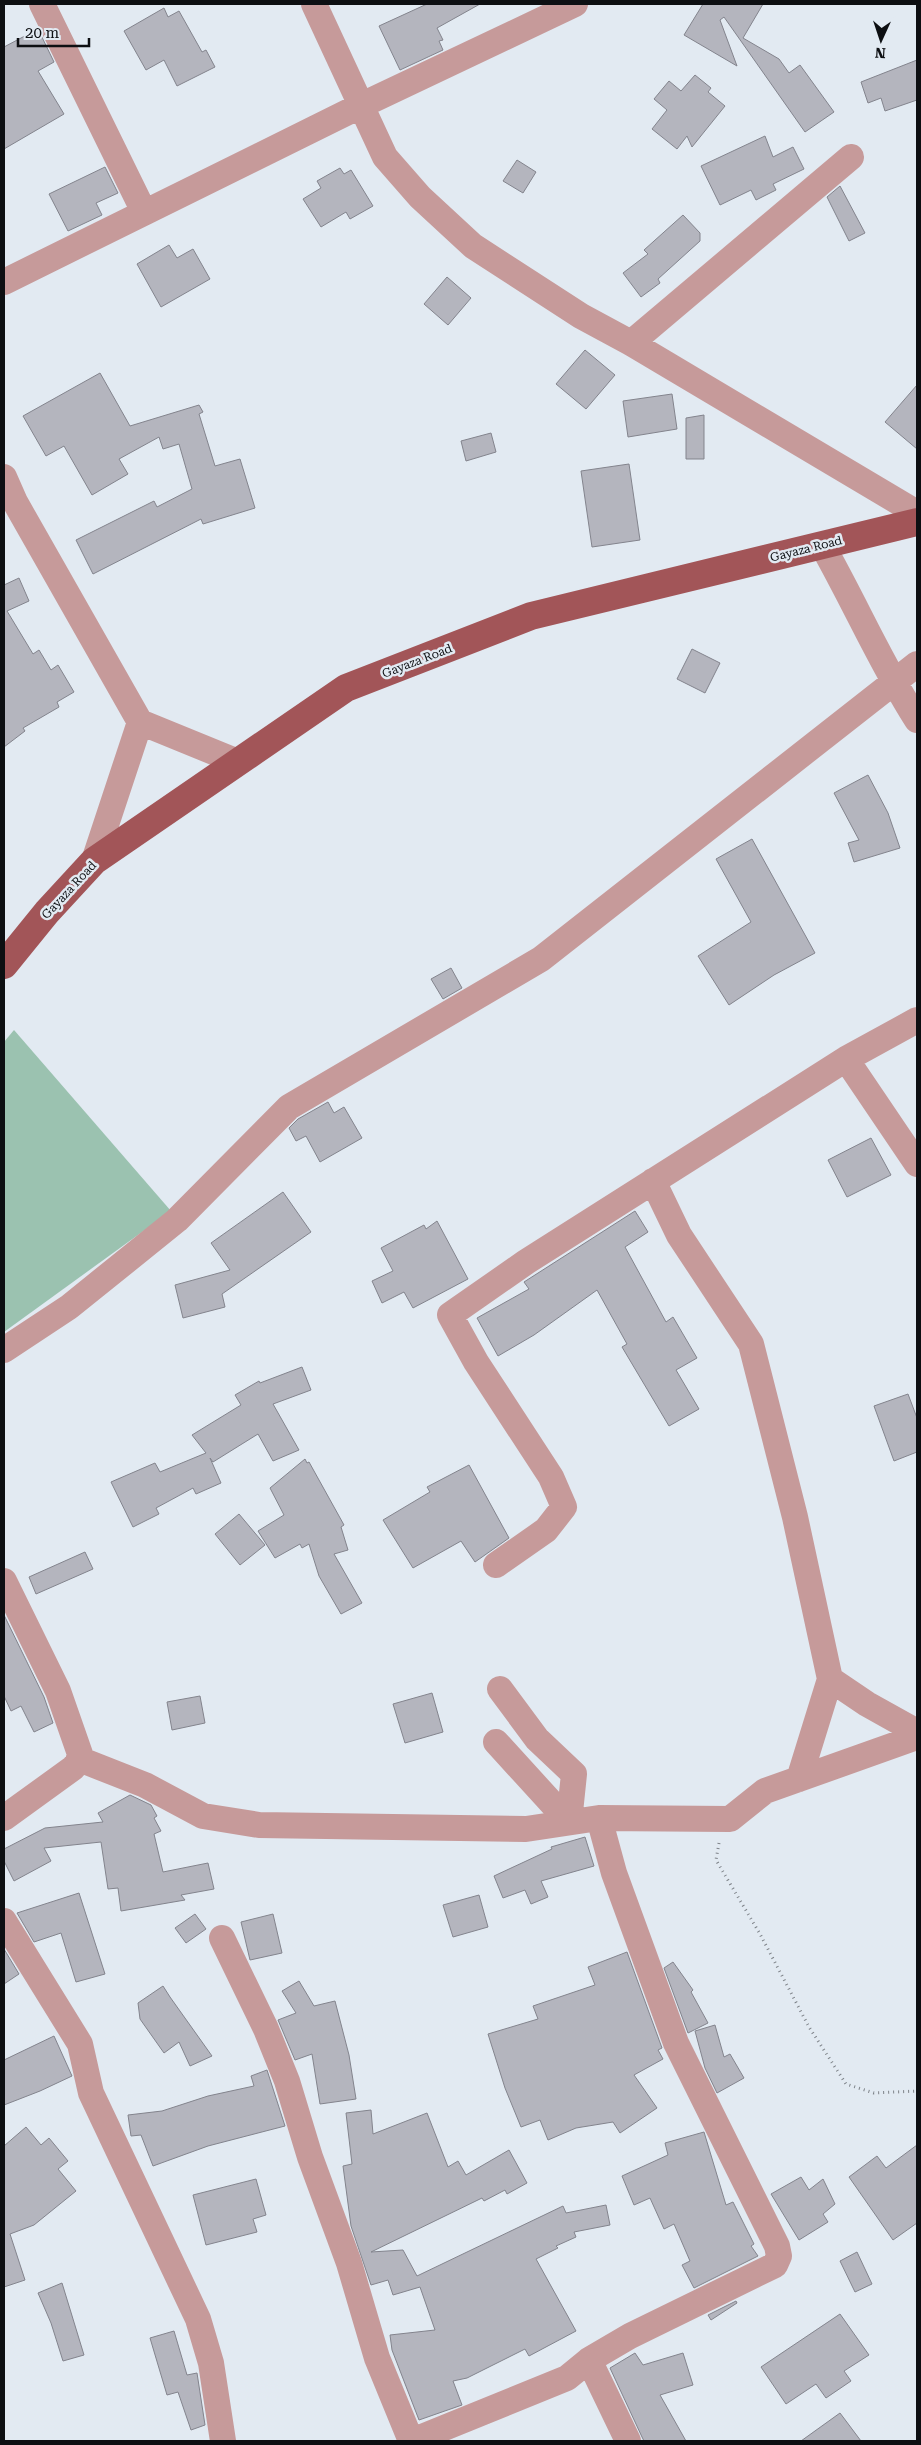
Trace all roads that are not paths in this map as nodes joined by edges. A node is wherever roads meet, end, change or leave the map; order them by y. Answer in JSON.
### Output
{"nodes":[{"id":1,"x":42,"y":4,"type":"edge"},
{"id":2,"x":314,"y":4,"type":"edge"},
{"id":3,"x":575,"y":4,"type":"edge"},
{"id":4,"x":362,"y":105,"type":"junction"},
{"id":5,"x":851,"y":157,"type":"dead end"},
{"id":6,"x":144,"y":212,"type":"junction"},
{"id":7,"x":4,"y":282,"type":"edge"},
{"id":8,"x":631,"y":343,"type":"junction"},
{"id":9,"x":4,"y":477,"type":"edge"},
{"id":10,"x":917,"y":513,"type":"edge"},
{"id":11,"x":917,"y":522,"type":"edge"},
{"id":12,"x":822,"y":545,"type":"junction"},
{"id":13,"x":917,"y":664,"type":"edge"},
{"id":14,"x":892,"y":682,"type":"junction"},
{"id":15,"x":917,"y":720,"type":"edge"},
{"id":16,"x":140,"y":722,"type":"junction"},
{"id":17,"x":238,"y":762,"type":"junction"},
{"id":18,"x":94,"y":861,"type":"junction"},
{"id":19,"x":4,"y":965,"type":"edge"},
{"id":20,"x":917,"y":1020,"type":"edge"},
{"id":21,"x":846,"y":1059,"type":"junction"},
{"id":22,"x":917,"y":1164,"type":"edge"},
{"id":23,"x":653,"y":1181,"type":"junction"},
{"id":24,"x":4,"y":1350,"type":"edge"},
{"id":25,"x":496,"y":1565,"type":"dead end"},
{"id":26,"x":4,"y":1581,"type":"edge"},
{"id":27,"x":830,"y":1679,"type":"junction"},
{"id":28,"x":500,"y":1689,"type":"dead end"},
{"id":29,"x":917,"y":1732,"type":"edge"},
{"id":30,"x":917,"y":1737,"type":"edge"},
{"id":31,"x":496,"y":1742,"type":"dead end"},
{"id":32,"x":79,"y":1759,"type":"junction"},
{"id":33,"x":799,"y":1779,"type":"junction"},
{"id":34,"x":4,"y":1818,"type":"edge"},
{"id":35,"x":599,"y":1818,"type":"junction"},
{"id":36,"x":568,"y":1822,"type":"junction"},
{"id":37,"x":4,"y":1921,"type":"edge"},
{"id":38,"x":222,"y":1938,"type":"dead end"},
{"id":39,"x":589,"y":2360,"type":"junction"},
{"id":40,"x":223,"y":2441,"type":"edge"},
{"id":41,"x":412,"y":2441,"type":"edge"},
{"id":42,"x":628,"y":2441,"type":"edge"}],
"edges":[{"from":1,"to":6,"type":"street"},
{"from":2,"to":4,"type":"street"},
{"from":3,"to":4,"type":"street"},
{"from":4,"to":6,"type":"street"},
{"from":4,"to":8,"type":"street"},
{"from":5,"to":8,"type":"street"},
{"from":6,"to":7,"type":"street"},
{"from":8,"to":10,"type":"street"},
{"from":9,"to":16,"type":"street"},
{"from":11,"to":12,"type":"main road","name":"Gayaza Road"},
{"from":12,"to":14,"type":"street"},
{"from":12,"to":17,"type":"main road","name":"Gayaza Road"},
{"from":13,"to":14,"type":"street"},
{"from":14,"to":15,"type":"street"},
{"from":14,"to":24,"type":"street"},
{"from":16,"to":17,"type":"street"},
{"from":16,"to":18,"type":"street"},
{"from":17,"to":18,"type":"main road","name":"Gayaza Road"},
{"from":18,"to":19,"type":"main road","name":"Gayaza Road"},
{"from":20,"to":21,"type":"street"},
{"from":21,"to":22,"type":"street"},
{"from":21,"to":23,"type":"street"},
{"from":23,"to":25,"type":"street"},
{"from":23,"to":27,"type":"street"},
{"from":26,"to":32,"type":"street"},
{"from":27,"to":29,"type":"street"},
{"from":27,"to":33,"type":"street"},
{"from":28,"to":36,"type":"street"},
{"from":30,"to":33,"type":"street"},
{"from":31,"to":36,"type":"street"},
{"from":32,"to":34,"type":"street"},
{"from":32,"to":36,"type":"street"},
{"from":33,"to":35,"type":"street"},
{"from":35,"to":36,"type":"street"},
{"from":35,"to":39,"type":"street"},
{"from":37,"to":40,"type":"street"},
{"from":38,"to":41,"type":"street"},
{"from":39,"to":41,"type":"street"},
{"from":39,"to":42,"type":"street"}]}
